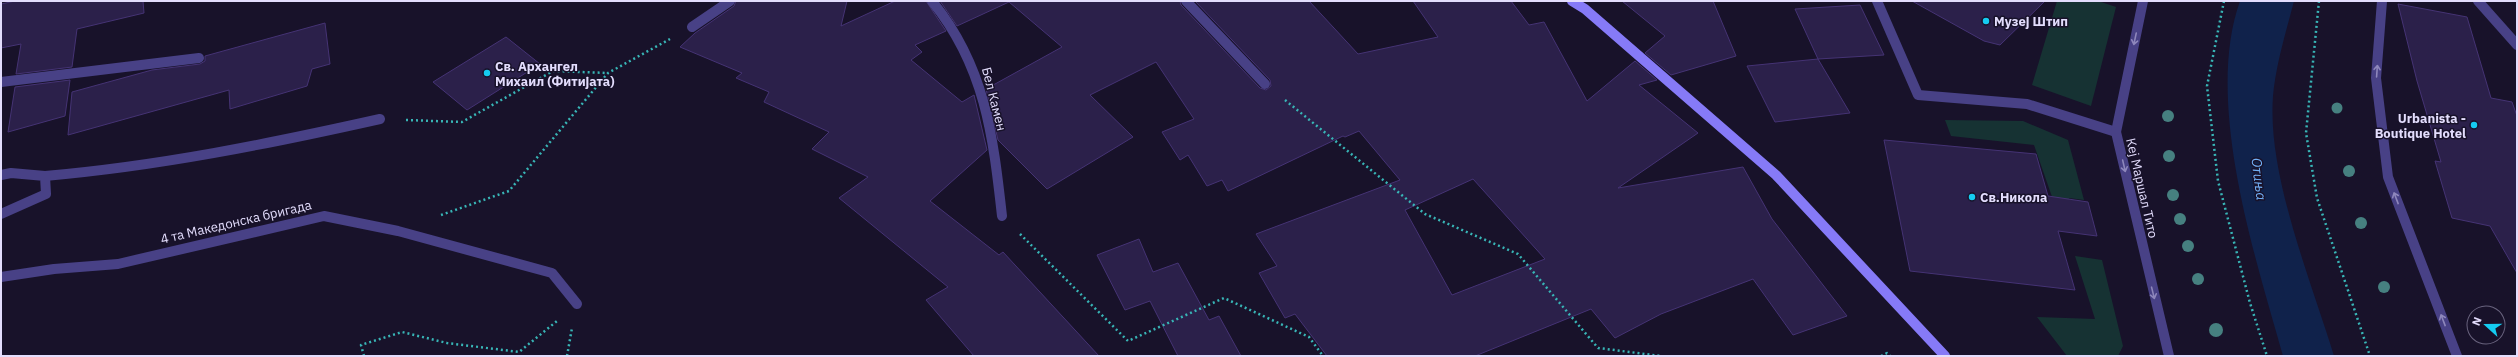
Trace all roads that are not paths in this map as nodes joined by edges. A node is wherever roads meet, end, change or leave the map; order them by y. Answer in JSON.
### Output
{"nodes":[{"id":1,"x":730,"y":1,"type":"edge"},
{"id":2,"x":932,"y":1,"type":"edge"},
{"id":3,"x":1186,"y":1,"type":"edge"},
{"id":4,"x":1572,"y":1,"type":"edge"},
{"id":5,"x":1877,"y":1,"type":"edge"},
{"id":6,"x":2143,"y":1,"type":"edge"},
{"id":7,"x":2382,"y":1,"type":"edge"},
{"id":8,"x":2478,"y":1,"type":"edge"},
{"id":9,"x":692,"y":27,"type":"road end"},
{"id":10,"x":2517,"y":45,"type":"edge"},
{"id":11,"x":199,"y":58,"type":"dead end"},
{"id":12,"x":1,"y":82,"type":"edge"},
{"id":13,"x":1265,"y":84,"type":"road end"},
{"id":14,"x":380,"y":119,"type":"road end"},
{"id":15,"x":2116,"y":132,"type":"junction"},
{"id":16,"x":1,"y":175,"type":"edge"},
{"id":17,"x":45,"y":176,"type":"junction"},
{"id":18,"x":1,"y":214,"type":"edge"},
{"id":19,"x":1002,"y":216,"type":"road end"},
{"id":20,"x":1,"y":277,"type":"edge"},
{"id":21,"x":577,"y":304,"type":"road end"},
{"id":22,"x":1945,"y":356,"type":"edge"},
{"id":23,"x":2169,"y":356,"type":"edge"},
{"id":24,"x":2457,"y":356,"type":"edge"}],
"edges":[{"from":1,"to":9,"type":"street"},
{"from":2,"to":19,"type":"street","name":"Бел Камен"},
{"from":3,"to":13,"type":"street"},
{"from":4,"to":22,"type":"main road"},
{"from":5,"to":15,"type":"street"},
{"from":6,"to":15,"type":"street","name":"Кеј Маршал Тито","one_way":true},
{"from":24,"to":7,"type":"street","one_way":true},
{"from":8,"to":10,"type":"street"},
{"from":11,"to":12,"type":"street"},
{"from":14,"to":17,"type":"street"},
{"from":15,"to":23,"type":"street","name":"Кеј Маршал Тито","one_way":true},
{"from":16,"to":17,"type":"street"},
{"from":17,"to":18,"type":"street"},
{"from":20,"to":21,"type":"street","name":"4 та Македонска бригада"}]}
